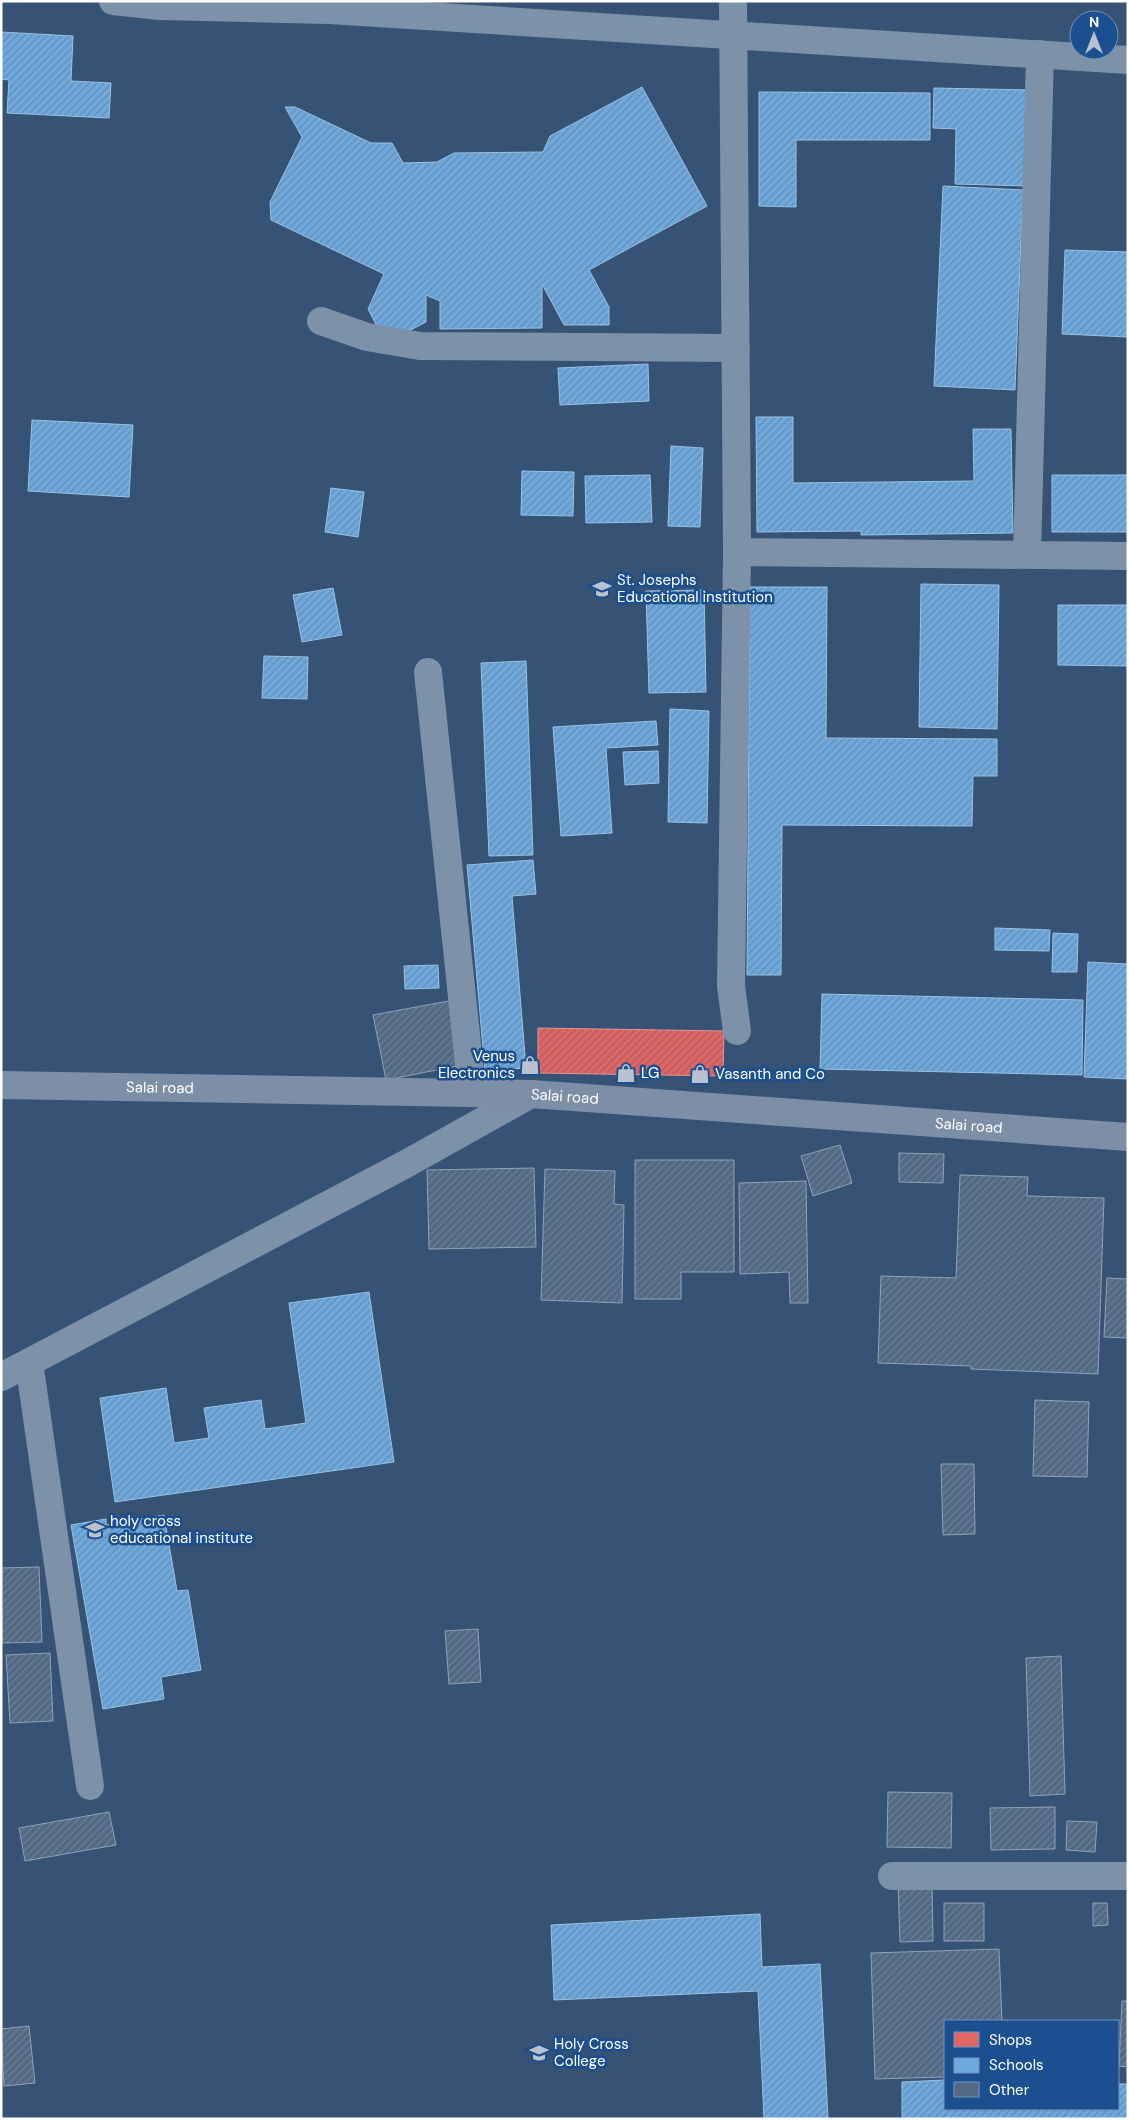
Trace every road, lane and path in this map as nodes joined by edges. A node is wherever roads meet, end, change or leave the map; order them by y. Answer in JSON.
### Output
{"nodes":[{"id":1,"x":113,"y":1,"type":"edge"},
{"id":2,"x":733,"y":1,"type":"edge"},
{"id":3,"x":734,"y":34,"type":"junction"},
{"id":4,"x":1040,"y":54,"type":"junction"},
{"id":5,"x":1128,"y":60,"type":"edge"},
{"id":6,"x":321,"y":321,"type":"dead end"},
{"id":7,"x":736,"y":348,"type":"junction"},
{"id":8,"x":738,"y":552,"type":"junction"},
{"id":9,"x":1027,"y":555,"type":"junction"},
{"id":10,"x":1128,"y":556,"type":"edge"},
{"id":11,"x":428,"y":672,"type":"dead end"},
{"id":12,"x":737,"y":1031,"type":"dead end"},
{"id":13,"x":1,"y":1085,"type":"edge"},
{"id":14,"x":472,"y":1092,"type":"junction"},
{"id":15,"x":531,"y":1094,"type":"junction"},
{"id":16,"x":1128,"y":1137,"type":"edge"},
{"id":17,"x":29,"y":1362,"type":"junction"},
{"id":18,"x":1,"y":1377,"type":"edge"},
{"id":19,"x":90,"y":1786,"type":"dead end"},
{"id":20,"x":892,"y":1876,"type":"dead end"},
{"id":21,"x":1128,"y":1876,"type":"edge"}],
"edges":[{"from":1,"to":3,"type":"street"},
{"from":2,"to":3,"type":"street"},
{"from":3,"to":4,"type":"street"},
{"from":3,"to":7,"type":"street"},
{"from":4,"to":5,"type":"street"},
{"from":4,"to":9,"type":"street"},
{"from":6,"to":7,"type":"street"},
{"from":7,"to":8,"type":"street"},
{"from":8,"to":9,"type":"street"},
{"from":8,"to":12,"type":"street"},
{"from":9,"to":10,"type":"street"},
{"from":11,"to":14,"type":"street"},
{"from":13,"to":14,"type":"main road","name":"Salai road"},
{"from":14,"to":15,"type":"main road","name":"Salai road"},
{"from":15,"to":16,"type":"main road","name":"Salai road"},
{"from":15,"to":17,"type":"street"},
{"from":17,"to":18,"type":"street"},
{"from":17,"to":19,"type":"street"},
{"from":20,"to":21,"type":"street"}]}
